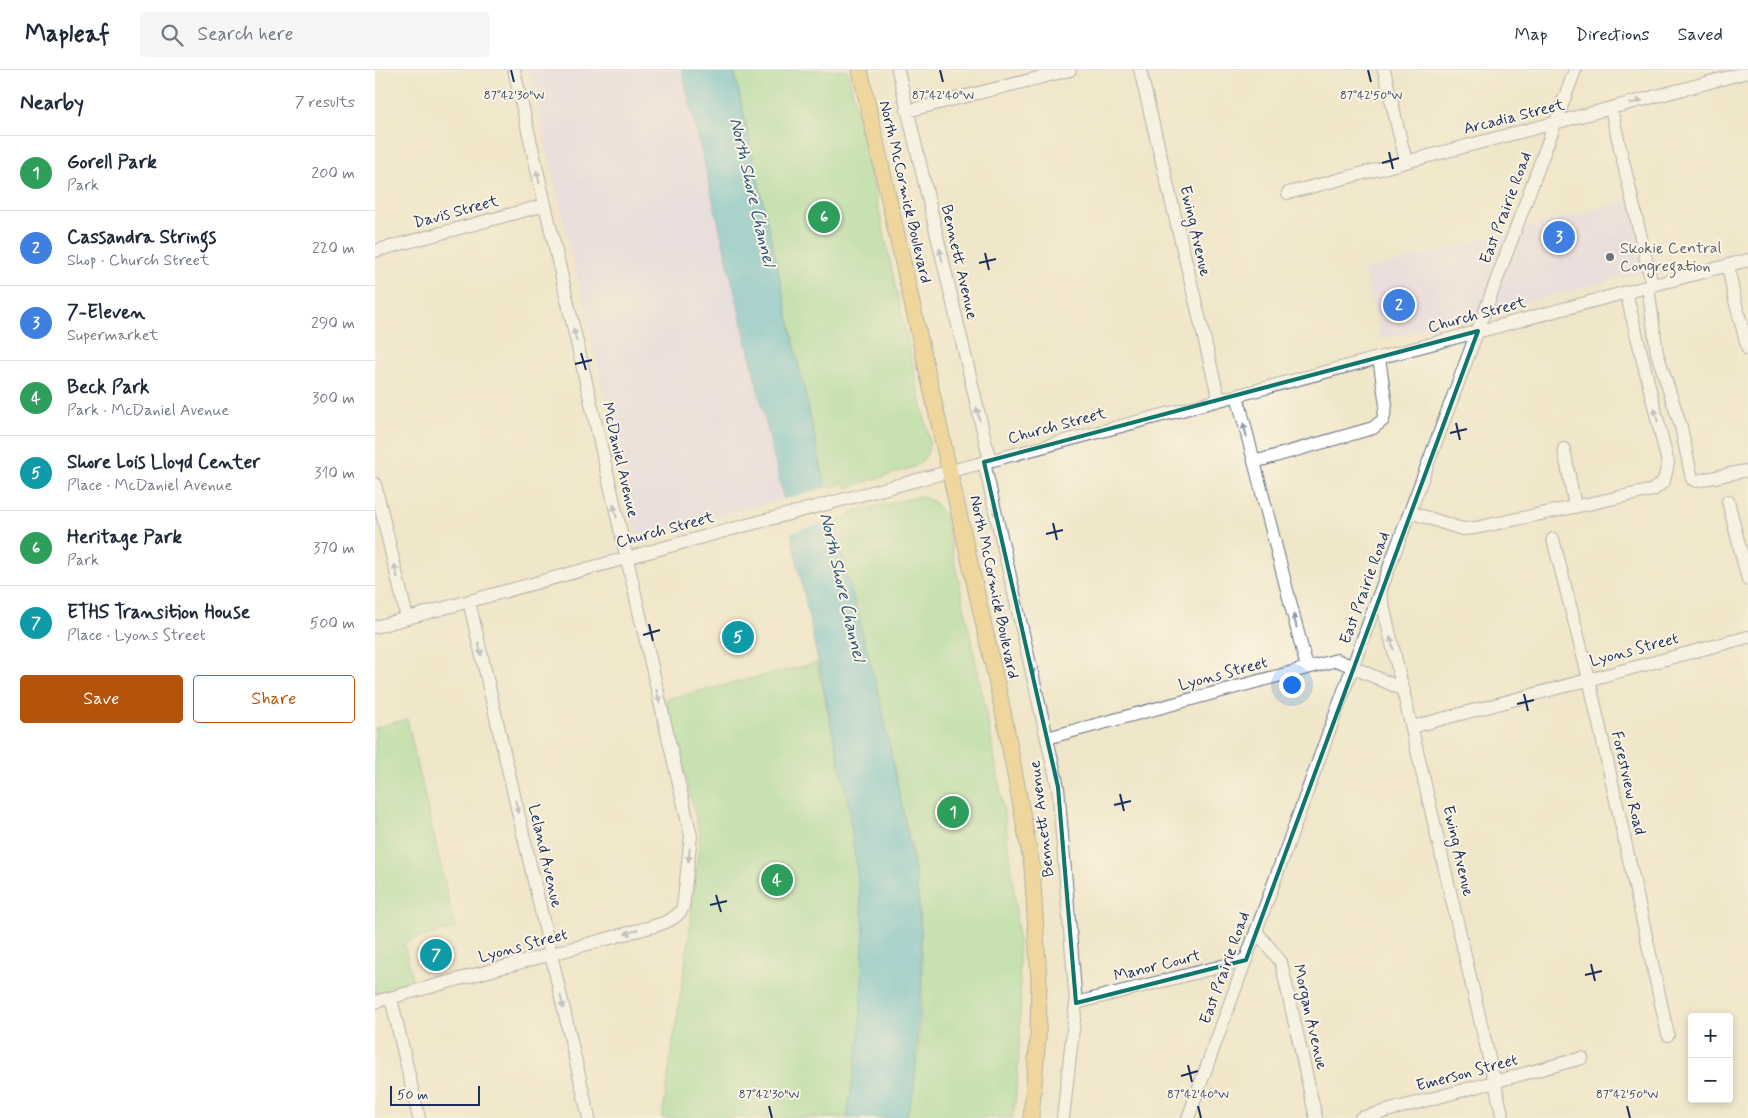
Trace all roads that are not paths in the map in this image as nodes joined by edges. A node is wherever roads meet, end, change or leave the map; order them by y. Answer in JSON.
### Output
{"nodes":[{"id":1,"x":514,"y":70,"type":"edge"},
{"id":2,"x":860,"y":70,"type":"edge"},
{"id":3,"x":898,"y":70,"type":"edge"},
{"id":4,"x":1069,"y":70,"type":"edge"},
{"id":5,"x":1140,"y":70,"type":"edge"},
{"id":6,"x":1384,"y":70,"type":"edge"},
{"id":7,"x":1575,"y":70,"type":"edge"},
{"id":8,"x":1748,"y":72,"type":"edge"},
{"id":9,"x":1611,"y":109,"type":"junction"},
{"id":10,"x":907,"y":111,"type":"junction"},
{"id":11,"x":1556,"y":124,"type":"junction"},
{"id":12,"x":1406,"y":162,"type":"junction"},
{"id":13,"x":1288,"y":193,"type":"dead end"},
{"id":14,"x":545,"y":205,"type":"junction"},
{"id":15,"x":375,"y":251,"type":"edge"},
{"id":16,"x":1748,"y":260,"type":"edge"},
{"id":17,"x":1728,"y":265,"type":"junction"},
{"id":18,"x":1650,"y":286,"type":"junction"},
{"id":19,"x":1626,"y":292,"type":"junction"},
{"id":20,"x":1479,"y":331,"type":"junction"},
{"id":21,"x":1748,"y":349,"type":"edge"},
{"id":22,"x":1379,"y":358,"type":"junction"},
{"id":23,"x":1237,"y":395,"type":"junction"},
{"id":24,"x":1219,"y":400,"type":"junction"},
{"id":25,"x":1564,"y":449,"type":"dead end"},
{"id":26,"x":987,"y":462,"type":"junction"},
{"id":27,"x":1254,"y":462,"type":"junction"},
{"id":28,"x":1744,"y":471,"type":"dead end"},
{"id":29,"x":950,"y":472,"type":"junction"},
{"id":30,"x":375,"y":484,"type":"edge"},
{"id":31,"x":1728,"y":501,"type":"dead end"},
{"id":32,"x":1575,"y":507,"type":"junction"},
{"id":33,"x":1410,"y":512,"type":"junction"},
{"id":34,"x":1553,"y":539,"type":"dead end"},
{"id":35,"x":626,"y":558,"type":"junction"},
{"id":36,"x":1748,"y":580,"type":"edge"},
{"id":37,"x":1380,"y":592,"type":"junction"},
{"id":38,"x":469,"y":602,"type":"junction"},
{"id":39,"x":407,"y":618,"type":"junction"},
{"id":40,"x":375,"y":627,"type":"edge"},
{"id":41,"x":1748,"y":637,"type":"edge"},
{"id":42,"x":1353,"y":667,"type":"junction"},
{"id":43,"x":1307,"y":668,"type":"junction"},
{"id":44,"x":1589,"y":679,"type":"junction"},
{"id":45,"x":1403,"y":690,"type":"junction"},
{"id":46,"x":1412,"y":727,"type":"junction"},
{"id":47,"x":1047,"y":738,"type":"junction"},
{"id":48,"x":677,"y":916,"type":"joint"},
{"id":49,"x":1256,"y":931,"type":"junction"},
{"id":50,"x":551,"y":955,"type":"junction"},
{"id":51,"x":1246,"y":960,"type":"junction"},
{"id":52,"x":391,"y":998,"type":"junction"},
{"id":53,"x":375,"y":1002,"type":"edge"},
{"id":54,"x":1076,"y":1003,"type":"junction"},
{"id":55,"x":1668,"y":1035,"type":"dead end"},
{"id":56,"x":1582,"y":1058,"type":"dead end"},
{"id":57,"x":1495,"y":1082,"type":"junction"},
{"id":58,"x":419,"y":1118,"type":"edge"},
{"id":59,"x":589,"y":1118,"type":"edge"},
{"id":60,"x":1031,"y":1118,"type":"edge"},
{"id":61,"x":1063,"y":1118,"type":"edge"},
{"id":62,"x":1188,"y":1118,"type":"edge"},
{"id":63,"x":1316,"y":1118,"type":"edge"},
{"id":64,"x":1361,"y":1118,"type":"edge"},
{"id":65,"x":1503,"y":1118,"type":"edge"}],
"edges":[{"from":14,"to":1,"type":"street","name":"McDaniel Avenue","one_way":true},
{"from":2,"to":29,"type":"main road","name":"North McCormick Boulevard"},
{"from":3,"to":10,"type":"street","name":"Bennett Avenue"},
{"from":4,"to":10,"type":"street"},
{"from":5,"to":24,"type":"street","name":"Ewing Avenue"},
{"from":6,"to":12,"type":"street"},
{"from":7,"to":11,"type":"street","name":"East Prairie Road"},
{"from":9,"to":8,"type":"street","name":"Arcadia Street","one_way":true},
{"from":9,"to":11,"type":"street","name":"Arcadia Street"},
{"from":9,"to":18,"type":"street"},
{"from":26,"to":10,"type":"street","name":"Bennett Avenue","one_way":true},
{"from":11,"to":12,"type":"street","name":"Arcadia Street"},
{"from":11,"to":20,"type":"street","name":"East Prairie Road"},
{"from":12,"to":13,"type":"street","name":"Arcadia Street"},
{"from":14,"to":15,"type":"street","name":"Davis Street"},
{"from":35,"to":14,"type":"street","name":"McDaniel Avenue","one_way":true},
{"from":16,"to":17,"type":"street","name":"Church Street"},
{"from":17,"to":18,"type":"street","name":"Church Street"},
{"from":17,"to":21,"type":"street"},
{"from":18,"to":19,"type":"street","name":"Church Street"},
{"from":18,"to":28,"type":"street"},
{"from":19,"to":20,"type":"street","name":"Church Street"},
{"from":32,"to":19,"type":"street","one_way":true},
{"from":20,"to":22,"type":"street","name":"Church Street"},
{"from":20,"to":33,"type":"street","name":"East Prairie Road"},
{"from":22,"to":23,"type":"street","name":"Church Street"},
{"from":22,"to":27,"type":"street"},
{"from":23,"to":24,"type":"street","name":"Church Street"},
{"from":27,"to":23,"type":"street","one_way":true},
{"from":24,"to":26,"type":"street","name":"Church Street"},
{"from":25,"to":32,"type":"street"},
{"from":26,"to":29,"type":"street","name":"Church Street"},
{"from":26,"to":47,"type":"street","name":"Bennett Avenue","one_way":true},
{"from":43,"to":27,"type":"street","one_way":true},
{"from":29,"to":35,"type":"street","name":"Church Street"},
{"from":29,"to":60,"type":"main road","name":"North McCormick Boulevard"},
{"from":39,"to":30,"type":"street","one_way":true},
{"from":31,"to":36,"type":"street"},
{"from":32,"to":33,"type":"street"},
{"from":33,"to":37,"type":"street","name":"East Prairie Road"},
{"from":34,"to":44,"type":"street","name":"Forestview Road"},
{"from":35,"to":38,"type":"street","name":"Church Street"},
{"from":35,"to":48,"type":"street","name":"McDaniel Avenue","one_way":true},
{"from":37,"to":42,"type":"street","name":"East Prairie Road"},
{"from":45,"to":37,"type":"street","name":"Ewing Avenue","one_way":true},
{"from":38,"to":39,"type":"street","name":"Church Street"},
{"from":38,"to":50,"type":"street","name":"Leland Avenue","one_way":true},
{"from":39,"to":40,"type":"street","name":"Church Street"},
{"from":41,"to":44,"type":"street","name":"Lyons Street"},
{"from":42,"to":43,"type":"street","name":"Lyons Street"},
{"from":42,"to":45,"type":"street","name":"Lyons Street"},
{"from":42,"to":49,"type":"street","name":"East Prairie Road"},
{"from":43,"to":47,"type":"street","name":"Lyons Street"},
{"from":44,"to":46,"type":"street","name":"Lyons Street"},
{"from":44,"to":55,"type":"street","name":"Forestview Road"},
{"from":45,"to":46,"type":"street","name":"Ewing Avenue"},
{"from":46,"to":57,"type":"street","name":"Ewing Avenue"},
{"from":47,"to":54,"type":"street","name":"Bennett Avenue"},
{"from":48,"to":50,"type":"street","name":"Lyons Street","one_way":true},
{"from":49,"to":51,"type":"street","name":"East Prairie Road"},
{"from":49,"to":63,"type":"street","name":"Morgan Avenue"},
{"from":50,"to":52,"type":"street","name":"Lyons Street"},
{"from":50,"to":59,"type":"street","name":"Leland Avenue","one_way":true},
{"from":51,"to":54,"type":"street","name":"Manor Court"},
{"from":51,"to":62,"type":"street","name":"East Prairie Road"},
{"from":52,"to":53,"type":"street","name":"Lyons Street"},
{"from":52,"to":58,"type":"street"},
{"from":54,"to":61,"type":"street","name":"Bennett Avenue"},
{"from":56,"to":57,"type":"street","name":"Emerson Street"},
{"from":57,"to":64,"type":"street","name":"Emerson Street"},
{"from":57,"to":65,"type":"street","name":"Ewing Avenue"}]}
